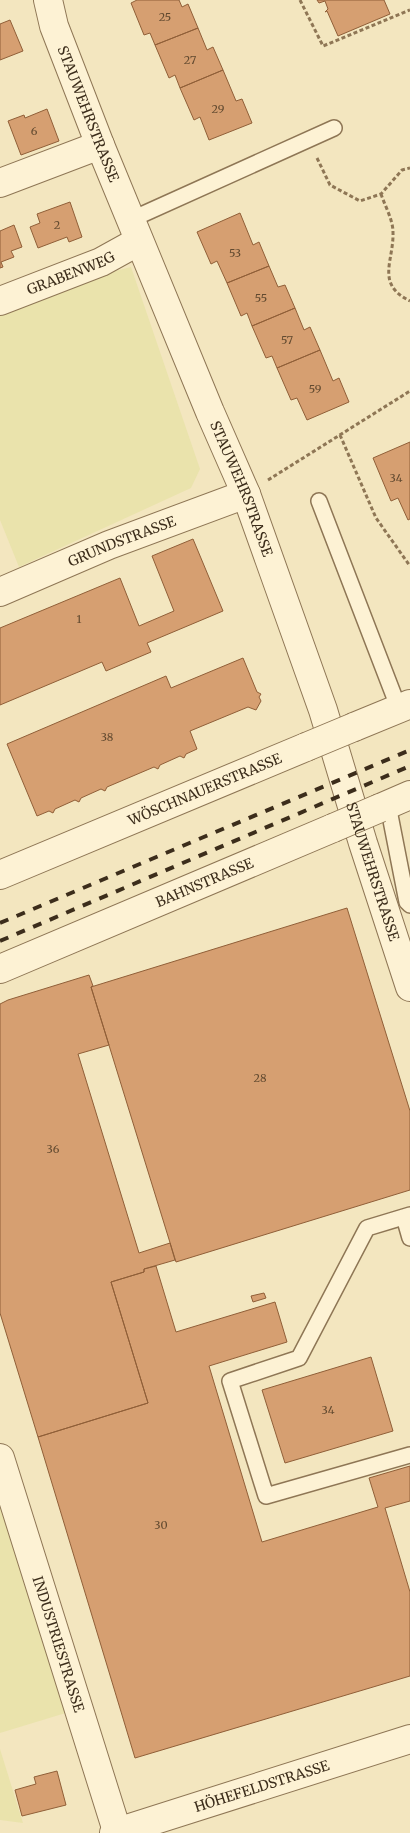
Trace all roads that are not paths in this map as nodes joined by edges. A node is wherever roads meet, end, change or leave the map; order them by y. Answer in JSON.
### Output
{"nodes":[{"id":1,"x":48,"y":0,"type":"edge"},
{"id":2,"x":334,"y":128,"type":"dead end"},
{"id":3,"x":100,"y":145,"type":"junction"},
{"id":4,"x":0,"y":183,"type":"edge"},
{"id":5,"x":135,"y":231,"type":"junction"},
{"id":6,"x":0,"y":301,"type":"edge"},
{"id":7,"x":246,"y":494,"type":"junction"},
{"id":8,"x":319,"y":501,"type":"dead end"},
{"id":9,"x":0,"y":592,"type":"edge"},
{"id":10,"x":404,"y":706,"type":"edge"},
{"id":11,"x":393,"y":803,"type":"edge"},
{"id":12,"x":0,"y":875,"type":"edge"},
{"id":13,"x":410,"y":905,"type":"edge"},
{"id":14,"x":0,"y":969,"type":"edge"},
{"id":15,"x":410,"y":987,"type":"edge"},
{"id":16,"x":407,"y":1216,"type":"edge"},
{"id":17,"x":410,"y":1238,"type":"edge"},
{"id":18,"x":410,"y":1456,"type":"edge"},
{"id":19,"x":0,"y":1458,"type":"edge"},
{"id":20,"x":410,"y":1739,"type":"edge"},
{"id":21,"x":116,"y":1832,"type":"edge"}],
"edges":[{"from":1,"to":3,"type":"street","name":"STAUWEHRSTRASSE"},
{"from":2,"to":5,"type":"lane"},
{"from":3,"to":4,"type":"street"},
{"from":3,"to":5,"type":"street","name":"STAUWEHRSTRASSE"},
{"from":5,"to":6,"type":"street","name":"GRABENWEG"},
{"from":5,"to":7,"type":"street","name":"STAUWEHRSTRASSE"},
{"from":7,"to":9,"type":"street","name":"GRUNDSTRASSE"},
{"from":7,"to":15,"type":"street","name":"STAUWEHRSTRASSE"},
{"from":8,"to":10,"type":"lane"},
{"from":10,"to":12,"type":"street","name":"WÖSCHNAUERSTRASSE","bridge":true},
{"from":11,"to":13,"type":"lane"},
{"from":11,"to":14,"type":"street","name":"BAHNSTRASSE","bridge":true},
{"from":16,"to":17,"type":"lane"},
{"from":16,"to":18,"type":"lane"},
{"from":19,"to":21,"type":"street","name":"INDUSTRIESTRASSE"},
{"from":20,"to":21,"type":"street","name":"HÖHEFELDSTRASSE"}]}
